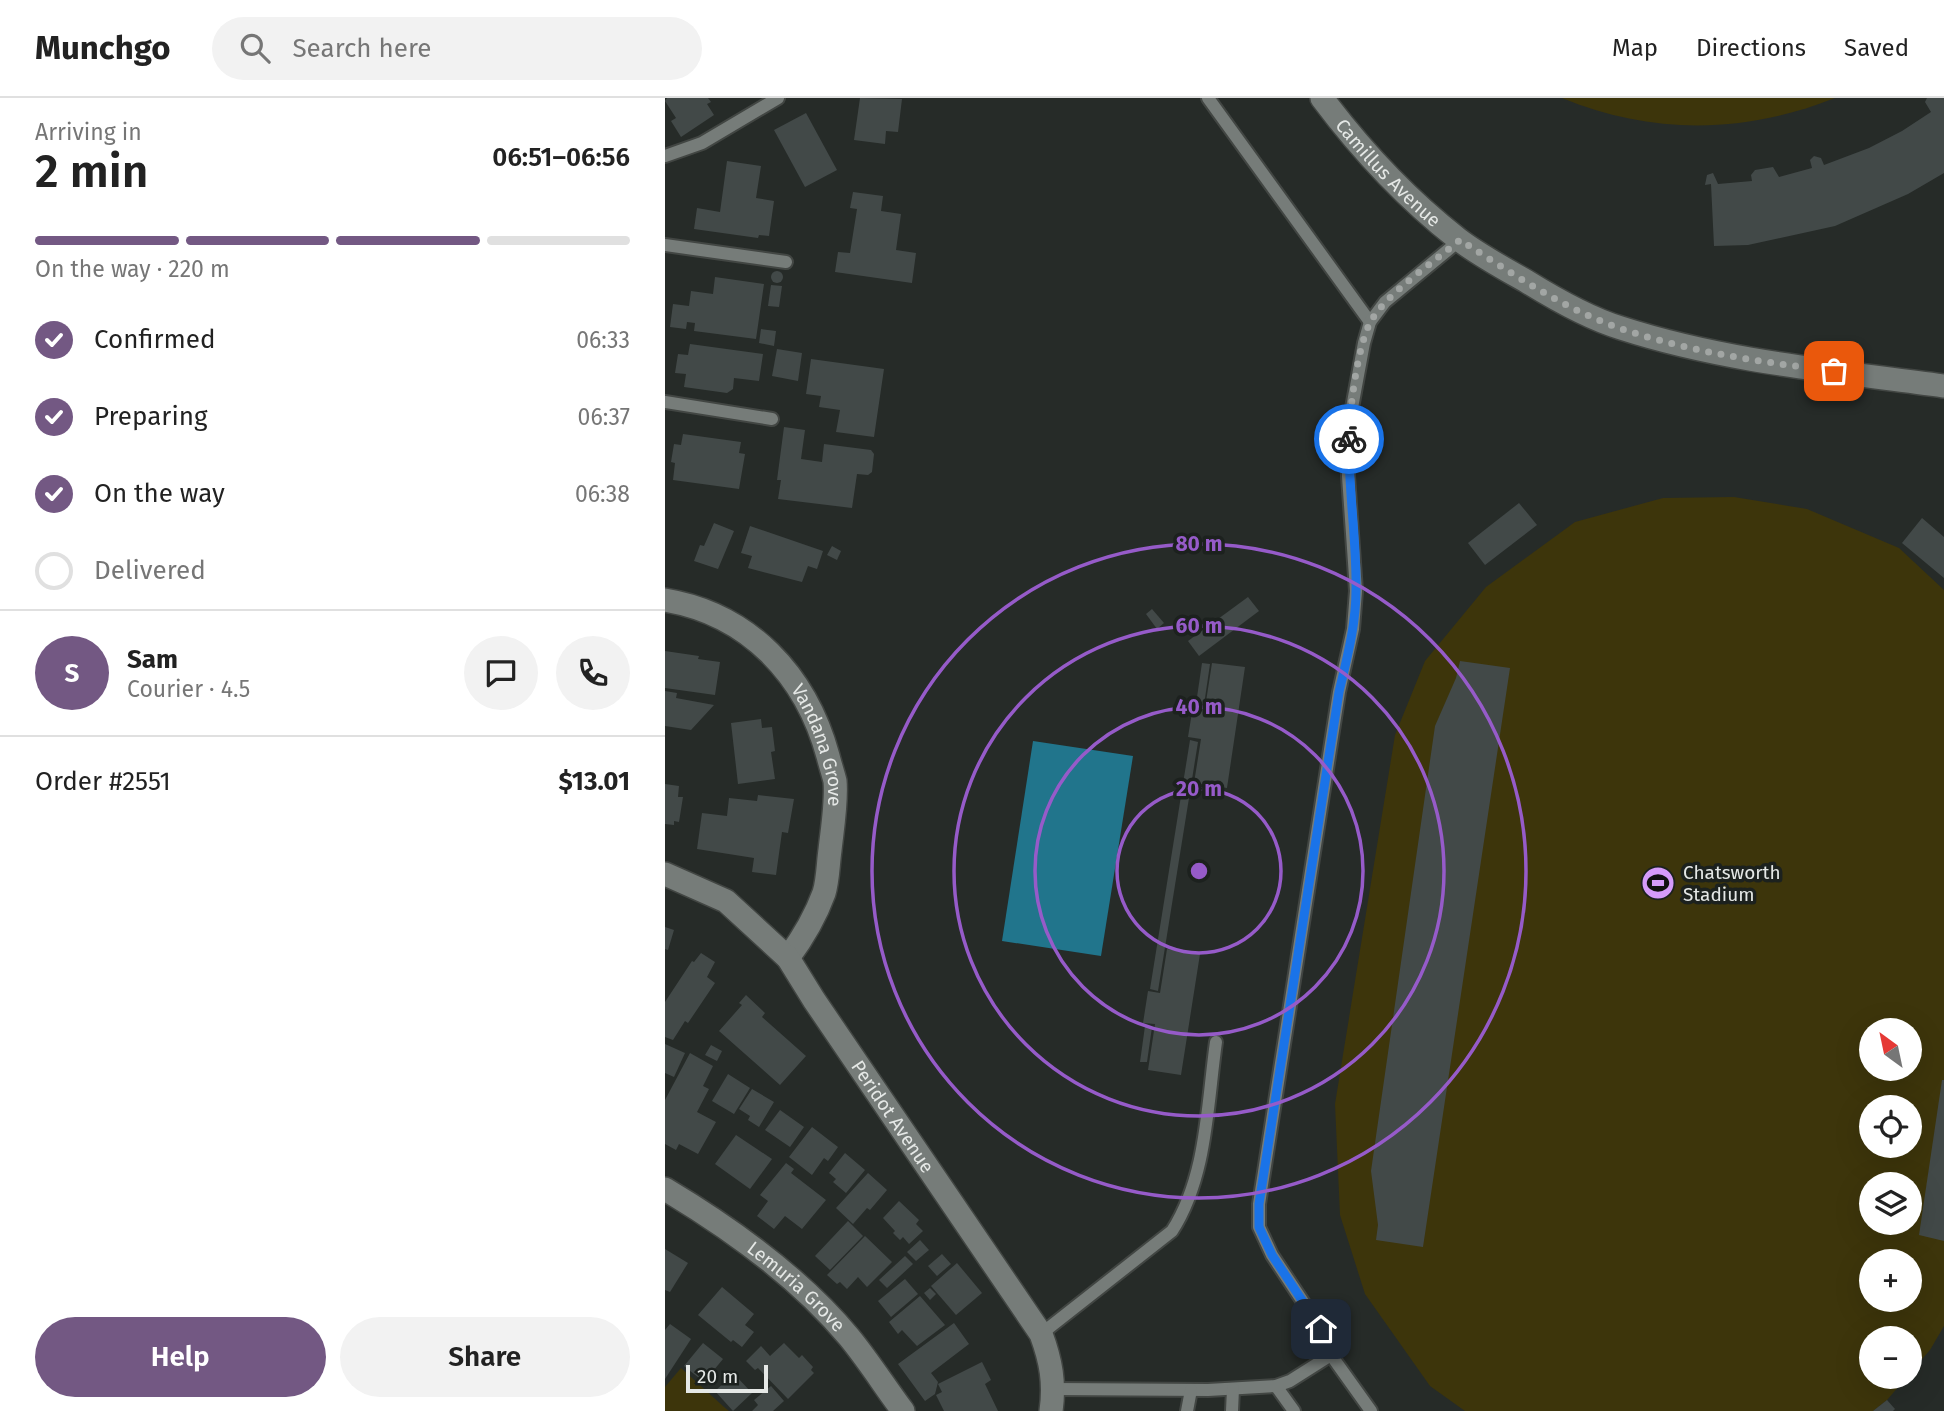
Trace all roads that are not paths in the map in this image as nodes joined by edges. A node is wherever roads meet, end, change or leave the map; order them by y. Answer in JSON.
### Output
{"nodes":[{"id":1,"x":778,"y":98,"type":"edge"},
{"id":2,"x":1208,"y":98,"type":"edge"},
{"id":3,"x":1322,"y":98,"type":"edge"},
{"id":4,"x":665,"y":156,"type":"edge"},
{"id":5,"x":1460,"y":240,"type":"junction"},
{"id":6,"x":665,"y":245,"type":"edge"},
{"id":7,"x":786,"y":262,"type":"dead end"},
{"id":8,"x":1370,"y":322,"type":"junction"},
{"id":9,"x":1944,"y":386,"type":"edge"},
{"id":10,"x":665,"y":402,"type":"edge"},
{"id":11,"x":772,"y":419,"type":"dead end"},
{"id":12,"x":665,"y":600,"type":"edge"},
{"id":13,"x":665,"y":874,"type":"edge"},
{"id":14,"x":788,"y":958,"type":"junction"},
{"id":15,"x":1216,"y":1042,"type":"dead end"},
{"id":16,"x":665,"y":1189,"type":"edge"},
{"id":17,"x":1041,"y":1334,"type":"junction"},
{"id":18,"x":1331,"y":1354,"type":"junction"},
{"id":19,"x":1276,"y":1386,"type":"junction"},
{"id":20,"x":1233,"y":1389,"type":"junction"},
{"id":21,"x":1191,"y":1390,"type":"junction"},
{"id":22,"x":1052,"y":1400,"type":"edge"},
{"id":23,"x":903,"y":1411,"type":"edge"},
{"id":24,"x":1187,"y":1411,"type":"edge"},
{"id":25,"x":1232,"y":1411,"type":"edge"},
{"id":26,"x":1294,"y":1411,"type":"edge"},
{"id":27,"x":1371,"y":1411,"type":"edge"}],
"edges":[{"from":1,"to":4,"type":"lane"},
{"from":2,"to":8,"type":"lane"},
{"from":3,"to":5,"type":"street","name":"Camillus Avenue"},
{"from":5,"to":8,"type":"lane","name":"Camillus Avenue"},
{"from":5,"to":9,"type":"street","name":"Camillus Avenue"},
{"from":6,"to":7,"type":"lane"},
{"from":8,"to":18,"type":"lane","name":"Camillus Avenue"},
{"from":10,"to":11,"type":"lane"},
{"from":12,"to":14,"type":"street","name":"Vandana Grove"},
{"from":13,"to":14,"type":"street","name":"Peridot Avenue"},
{"from":14,"to":17,"type":"street","name":"Peridot Avenue"},
{"from":15,"to":17,"type":"lane"},
{"from":16,"to":23,"type":"street","name":"Lemuria Grove"},
{"from":17,"to":22,"type":"street","name":"Peridot Avenue"},
{"from":18,"to":19,"type":"lane"},
{"from":18,"to":27,"type":"lane","name":"Camillus Avenue"},
{"from":19,"to":20,"type":"lane"},
{"from":19,"to":26,"type":"lane"},
{"from":20,"to":21,"type":"lane"},
{"from":20,"to":25,"type":"lane"},
{"from":21,"to":22,"type":"lane"},
{"from":21,"to":24,"type":"lane"}]}
